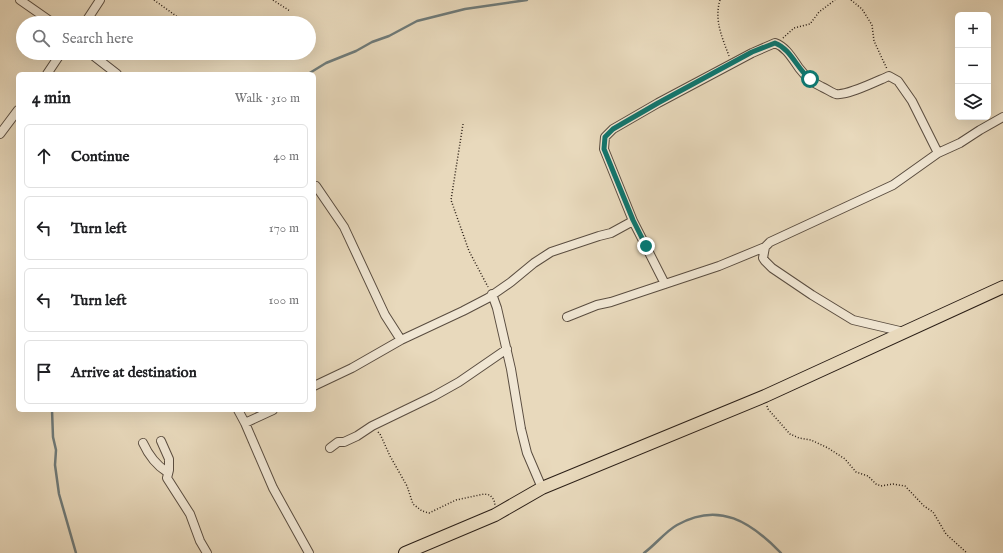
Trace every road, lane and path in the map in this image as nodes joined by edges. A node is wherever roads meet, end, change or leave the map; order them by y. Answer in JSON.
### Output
{"nodes":[{"id":1,"x":20,"y":0,"type":"edge"},
{"id":2,"x":100,"y":0,"type":"edge"},
{"id":3,"x":154,"y":0,"type":"edge"},
{"id":4,"x":274,"y":0,"type":"edge"},
{"id":5,"x":720,"y":0,"type":"edge"},
{"id":6,"x":835,"y":0,"type":"edge"},
{"id":7,"x":851,"y":0,"type":"edge"},
{"id":8,"x":290,"y":11,"type":"dead end"},
{"id":9,"x":43,"y":16,"type":"edge"},
{"id":10,"x":90,"y":16,"type":"edge"},
{"id":11,"x":176,"y":16,"type":"edge"},
{"id":12,"x":775,"y":43,"type":"junction"},
{"id":13,"x":56,"y":60,"type":"edge"},
{"id":14,"x":99,"y":60,"type":"edge"},
{"id":15,"x":729,"y":65,"type":"junction"},
{"id":16,"x":48,"y":72,"type":"edge"},
{"id":17,"x":114,"y":72,"type":"edge"},
{"id":18,"x":889,"y":76,"type":"junction"},
{"id":19,"x":16,"y":113,"type":"edge"},
{"id":20,"x":1003,"y":117,"type":"edge"},
{"id":21,"x":463,"y":124,"type":"dead end"},
{"id":22,"x":0,"y":134,"type":"edge"},
{"id":23,"x":938,"y":153,"type":"junction"},
{"id":24,"x":316,"y":186,"type":"dead end"},
{"id":25,"x":633,"y":220,"type":"junction"},
{"id":26,"x":765,"y":246,"type":"junction"},
{"id":27,"x":665,"y":284,"type":"junction"},
{"id":28,"x":1003,"y":287,"type":"edge"},
{"id":29,"x":492,"y":294,"type":"junction"},
{"id":30,"x":567,"y":317,"type":"dead end"},
{"id":31,"x":904,"y":332,"type":"junction"},
{"id":32,"x":401,"y":340,"type":"junction"},
{"id":33,"x":507,"y":348,"type":"junction"},
{"id":34,"x":316,"y":385,"type":"edge"},
{"id":35,"x":765,"y":396,"type":"junction"},
{"id":36,"x":239,"y":412,"type":"edge"},
{"id":37,"x":269,"y":412,"type":"edge"},
{"id":38,"x":245,"y":423,"type":"junction"},
{"id":39,"x":372,"y":426,"type":"junction"},
{"id":40,"x":161,"y":441,"type":"dead end"},
{"id":41,"x":143,"y":443,"type":"dead end"},
{"id":42,"x":330,"y":448,"type":"dead end"},
{"id":43,"x":167,"y":472,"type":"junction"},
{"id":44,"x":542,"y":488,"type":"junction"},
{"id":45,"x":495,"y":515,"type":"junction"},
{"id":46,"x":207,"y":553,"type":"edge"},
{"id":47,"x":309,"y":553,"type":"edge"},
{"id":48,"x":405,"y":553,"type":"edge"},
{"id":49,"x":967,"y":553,"type":"edge"}],
"edges":[{"from":1,"to":9,"type":"street"},
{"from":2,"to":10,"type":"street"},
{"from":3,"to":11,"type":"path"},
{"from":4,"to":8,"type":"path"},
{"from":5,"to":15,"type":"path"},
{"from":6,"to":12,"type":"path"},
{"from":7,"to":18,"type":"path"},
{"from":12,"to":15,"type":"street"},
{"from":12,"to":18,"type":"street"},
{"from":13,"to":16,"type":"street"},
{"from":14,"to":17,"type":"street"},
{"from":15,"to":25,"type":"street"},
{"from":18,"to":23,"type":"street"},
{"from":19,"to":22,"type":"street"},
{"from":20,"to":23,"type":"street"},
{"from":21,"to":29,"type":"path"},
{"from":23,"to":26,"type":"street"},
{"from":24,"to":32,"type":"street"},
{"from":25,"to":27,"type":"street"},
{"from":25,"to":29,"type":"street"},
{"from":26,"to":27,"type":"street"},
{"from":26,"to":31,"type":"street"},
{"from":27,"to":30,"type":"street"},
{"from":28,"to":31,"type":"main road"},
{"from":29,"to":32,"type":"street"},
{"from":29,"to":33,"type":"street"},
{"from":31,"to":35,"type":"main road"},
{"from":32,"to":34,"type":"street"},
{"from":33,"to":39,"type":"street"},
{"from":33,"to":44,"type":"street"},
{"from":35,"to":44,"type":"main road"},
{"from":35,"to":49,"type":"path"},
{"from":36,"to":38,"type":"street"},
{"from":37,"to":38,"type":"street"},
{"from":38,"to":47,"type":"street"},
{"from":39,"to":42,"type":"street"},
{"from":39,"to":45,"type":"path"},
{"from":40,"to":43,"type":"street"},
{"from":41,"to":43,"type":"street"},
{"from":43,"to":46,"type":"street"},
{"from":44,"to":45,"type":"main road"},
{"from":45,"to":48,"type":"main road"}]}
